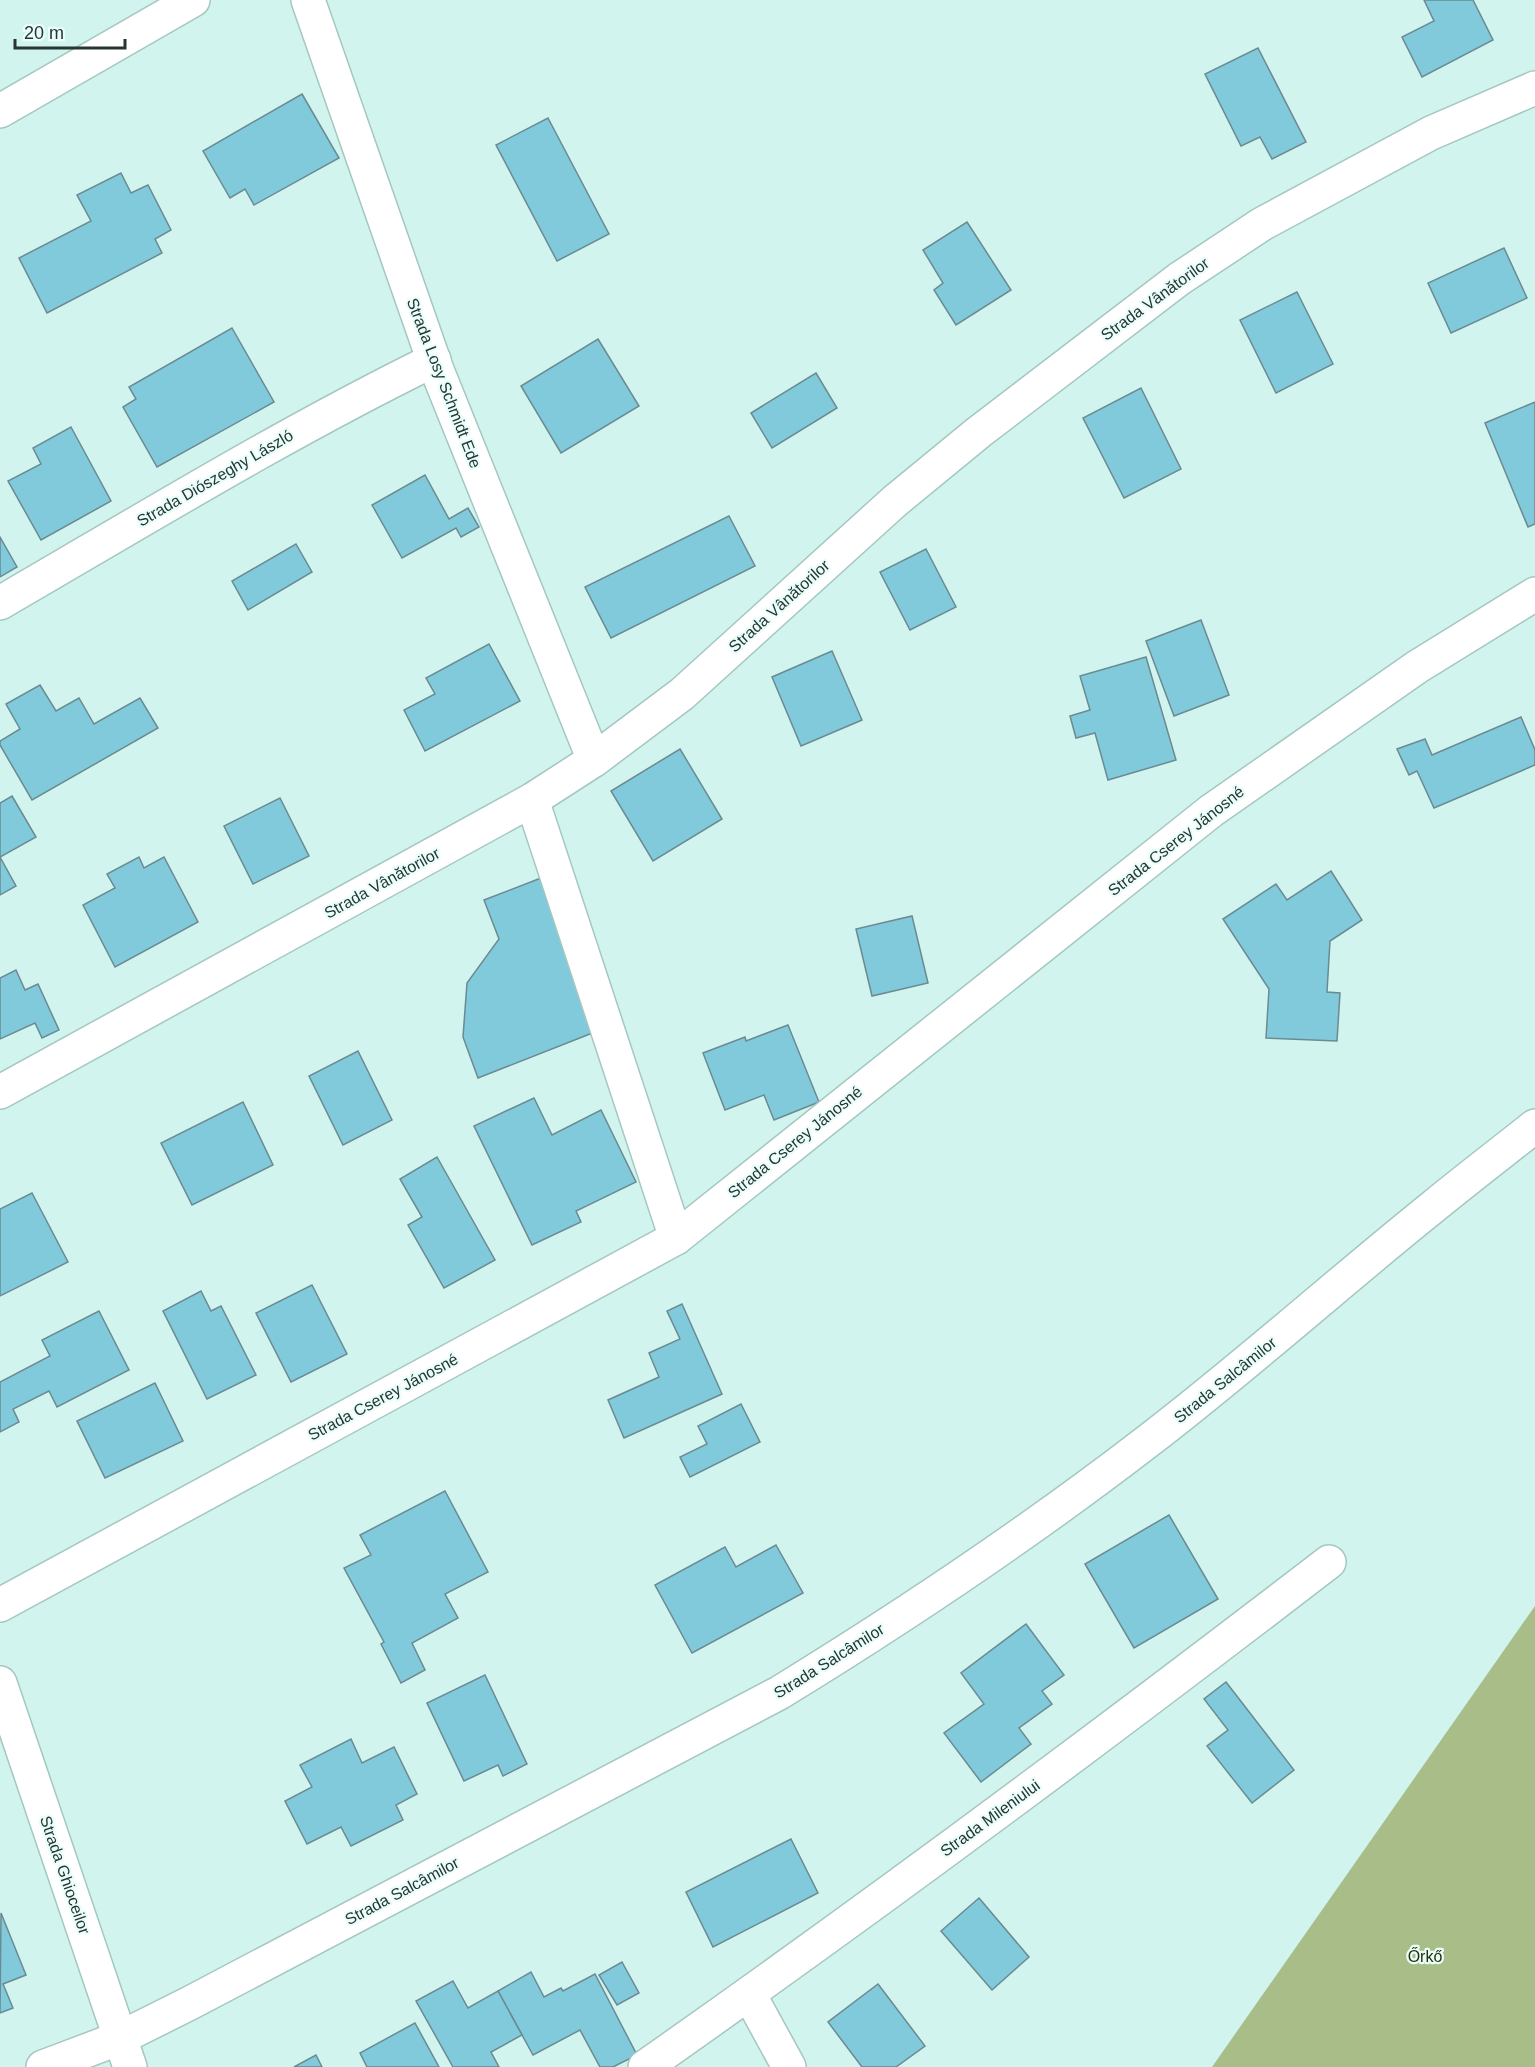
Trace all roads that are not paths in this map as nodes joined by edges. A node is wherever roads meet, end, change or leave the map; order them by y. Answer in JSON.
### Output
{"nodes":[{"id":1,"x":193,"y":0,"type":"edge"},
{"id":2,"x":308,"y":0,"type":"edge"},
{"id":3,"x":1535,"y":88,"type":"edge"},
{"id":4,"x":0,"y":111,"type":"edge"},
{"id":5,"x":434,"y":360,"type":"junction"},
{"id":6,"x":1535,"y":594,"type":"edge"},
{"id":7,"x":0,"y":603,"type":"edge"},
{"id":8,"x":594,"y":760,"type":"junction"},
{"id":9,"x":532,"y":800,"type":"junction"},
{"id":10,"x":0,"y":1092,"type":"edge"},
{"id":11,"x":1535,"y":1126,"type":"edge"},
{"id":12,"x":676,"y":1238,"type":"junction"},
{"id":13,"x":1329,"y":1562,"type":"dead end"},
{"id":14,"x":0,"y":1605,"type":"edge"},
{"id":15,"x":0,"y":1683,"type":"edge"},
{"id":16,"x":749,"y":1994,"type":"junction"},
{"id":17,"x":125,"y":2053,"type":"edge"},
{"id":18,"x":43,"y":2067,"type":"edge"},
{"id":19,"x":645,"y":2067,"type":"edge"},
{"id":20,"x":789,"y":2067,"type":"edge"}],
"edges":[{"from":1,"to":4,"type":"street"},
{"from":2,"to":5,"type":"street","name":"Strada Losy Schmidt Ede"},
{"from":3,"to":8,"type":"street","name":"Strada Vânătorilor"},
{"from":5,"to":7,"type":"street","name":"Strada Diószeghy László"},
{"from":5,"to":8,"type":"street","name":"Strada Losy Schmidt Ede"},
{"from":6,"to":12,"type":"street","name":"Strada Cserey Jánosné"},
{"from":8,"to":9,"type":"street","name":"Strada Vânătorilor"},
{"from":9,"to":10,"type":"street","name":"Strada Vânătorilor"},
{"from":9,"to":12,"type":"street"},
{"from":11,"to":17,"type":"street","name":"Strada Salcâmilor"},
{"from":12,"to":14,"type":"street","name":"Strada Cserey Jánosné"},
{"from":13,"to":16,"type":"street","name":"Strada Mileniului"},
{"from":15,"to":17,"type":"street","name":"Strada Ghioceilor"},
{"from":16,"to":19,"type":"street","name":"Strada Mileniului"},
{"from":16,"to":20,"type":"street"},
{"from":17,"to":18,"type":"street","name":"Strada Salcâmilor"}]}
